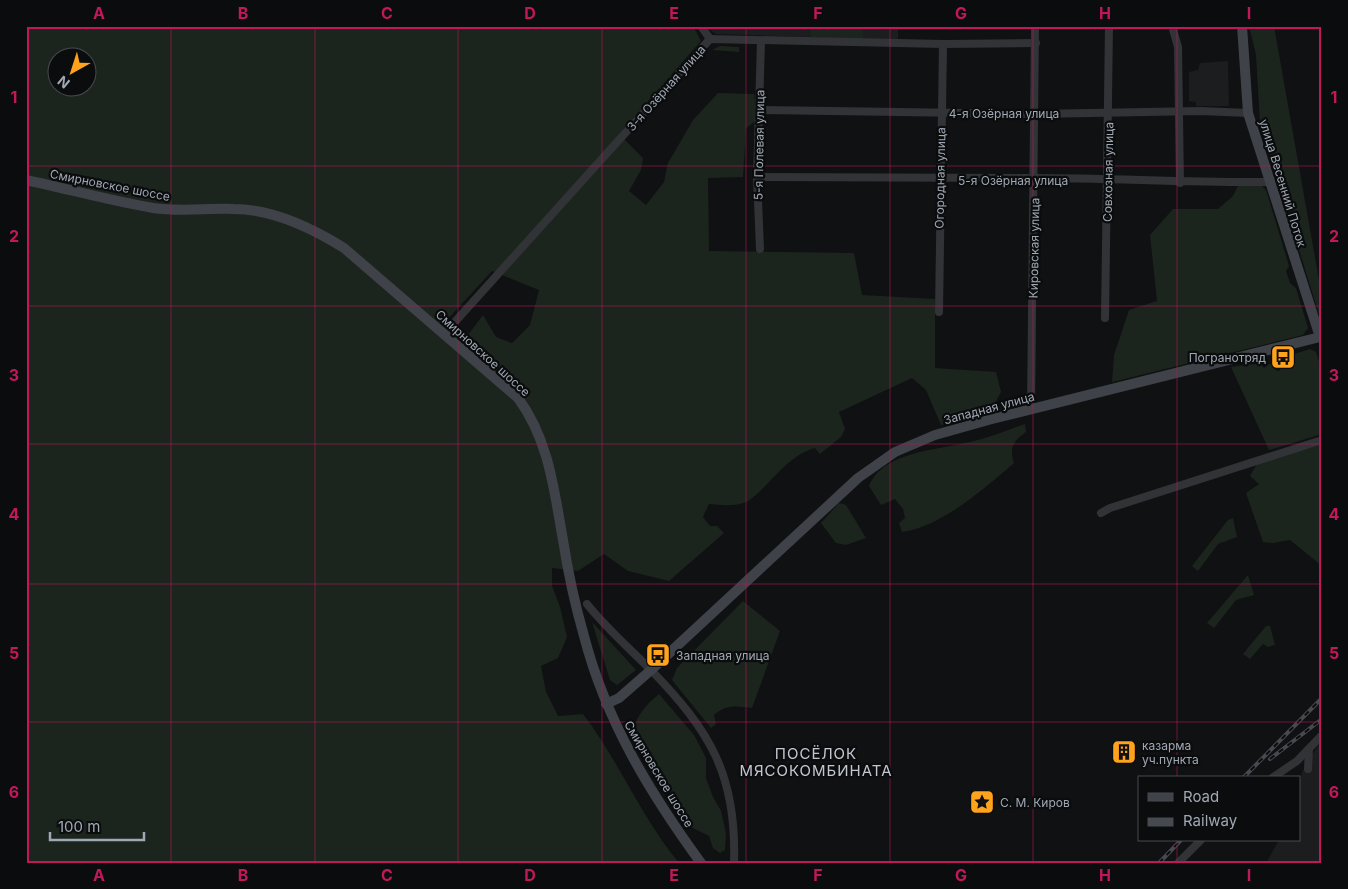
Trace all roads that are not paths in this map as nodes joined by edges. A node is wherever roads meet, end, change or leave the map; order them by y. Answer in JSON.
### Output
{"nodes":[{"id":1,"x":701,"y":26,"type":"edge"},
{"id":2,"x":1035,"y":26,"type":"edge"},
{"id":3,"x":1108,"y":26,"type":"edge"},
{"id":4,"x":1172,"y":26,"type":"edge"},
{"id":5,"x":1242,"y":26,"type":"edge"},
{"id":6,"x":710,"y":39,"type":"junction"},
{"id":7,"x":761,"y":41,"type":"junction"},
{"id":8,"x":1036,"y":43,"type":"junction"},
{"id":9,"x":942,"y":44,"type":"junction"},
{"id":10,"x":760,"y":110,"type":"junction"},
{"id":11,"x":1179,"y":112,"type":"junction"},
{"id":12,"x":941,"y":113,"type":"junction"},
{"id":13,"x":1108,"y":113,"type":"junction"},
{"id":14,"x":1248,"y":113,"type":"junction"},
{"id":15,"x":1035,"y":114,"type":"junction"},
{"id":16,"x":757,"y":177,"type":"junction"},
{"id":17,"x":1035,"y":178,"type":"junction"},
{"id":18,"x":26,"y":180,"type":"edge"},
{"id":19,"x":940,"y":180,"type":"junction"},
{"id":20,"x":1108,"y":180,"type":"junction"},
{"id":21,"x":1270,"y":182,"type":"junction"},
{"id":22,"x":1180,"y":183,"type":"junction"},
{"id":23,"x":760,"y":249,"type":"dead end"},
{"id":24,"x":939,"y":312,"type":"dead end"},
{"id":25,"x":1105,"y":318,"type":"dead end"},
{"id":26,"x":444,"y":334,"type":"junction"},
{"id":27,"x":1321,"y":340,"type":"edge"},
{"id":28,"x":1031,"y":410,"type":"junction"},
{"id":29,"x":1322,"y":440,"type":"edge"},
{"id":30,"x":1101,"y":513,"type":"dead end"},
{"id":31,"x":587,"y":604,"type":"dead end"},
{"id":32,"x":651,"y":670,"type":"junction"},
{"id":33,"x":606,"y":704,"type":"junction"},
{"id":34,"x":1322,"y":735,"type":"edge"},
{"id":35,"x":1309,"y":749,"type":"junction"},
{"id":36,"x":1308,"y":769,"type":"dead end"},
{"id":37,"x":1275,"y":776,"type":"edge"},
{"id":38,"x":1199,"y":842,"type":"edge"},
{"id":39,"x":701,"y":863,"type":"edge"},
{"id":40,"x":734,"y":863,"type":"edge"},
{"id":41,"x":1178,"y":863,"type":"edge"}],
"edges":[{"from":1,"to":6,"type":"street"},
{"from":2,"to":8,"type":"street","name":"Кировская улица"},
{"from":3,"to":13,"type":"street","name":"Совхозная улица"},
{"from":4,"to":11,"type":"street"},
{"from":5,"to":14,"type":"street","name":"улица Весенний Поток"},
{"from":6,"to":7,"type":"street","name":"3-я Озёрная улица"},
{"from":6,"to":26,"type":"street","name":"3-я Озёрная улица"},
{"from":7,"to":9,"type":"street","name":"3-я Озёрная улица"},
{"from":7,"to":10,"type":"street","name":"5-я Полевая улица"},
{"from":8,"to":9,"type":"street","name":"3-я Озёрная улица"},
{"from":8,"to":15,"type":"street","name":"Кировская улица"},
{"from":9,"to":12,"type":"street","name":"Огородная улица"},
{"from":10,"to":12,"type":"street","name":"4-я Озёрная улица"},
{"from":10,"to":16,"type":"street","name":"5-я Полевая улица"},
{"from":11,"to":13,"type":"street","name":"4-я Озёрная улица"},
{"from":11,"to":14,"type":"street","name":"4-я Озёрная улица"},
{"from":11,"to":22,"type":"street"},
{"from":12,"to":15,"type":"street","name":"4-я Озёрная улица"},
{"from":12,"to":19,"type":"street","name":"Огородная улица"},
{"from":13,"to":15,"type":"street","name":"4-я Озёрная улица"},
{"from":13,"to":20,"type":"street","name":"Совхозная улица"},
{"from":14,"to":21,"type":"street","name":"улица Весенний Поток"},
{"from":15,"to":17,"type":"street","name":"Кировская улица"},
{"from":16,"to":19,"type":"street","name":"5-я Озёрная улица"},
{"from":16,"to":23,"type":"street","name":"5-я Полевая улица"},
{"from":17,"to":19,"type":"street","name":"5-я Озёрная улица"},
{"from":17,"to":20,"type":"street","name":"5-я Озёрная улица"},
{"from":17,"to":28,"type":"street","name":"Кировская улица"},
{"from":18,"to":26,"type":"street","name":"Смирновское шоссе"},
{"from":19,"to":24,"type":"street","name":"Огородная улица"},
{"from":20,"to":22,"type":"street","name":"5-я Озёрная улица"},
{"from":20,"to":25,"type":"street","name":"Совхозная улица"},
{"from":21,"to":22,"type":"street","name":"5-я Озёрная улица"},
{"from":21,"to":27,"type":"street","name":"улица Весенний Поток"},
{"from":26,"to":33,"type":"street","name":"Смирновское шоссе"},
{"from":27,"to":28,"type":"street","name":"Западная улица"},
{"from":28,"to":32,"type":"street","name":"Западная улица"},
{"from":29,"to":30,"type":"street"},
{"from":31,"to":32,"type":"street"},
{"from":32,"to":33,"type":"street","name":"Западная улица"},
{"from":32,"to":40,"type":"street"},
{"from":33,"to":39,"type":"street","name":"Смирновское шоссе"},
{"from":34,"to":35,"type":"street"},
{"from":35,"to":36,"type":"street"},
{"from":35,"to":37,"type":"street"},
{"from":38,"to":41,"type":"street"}]}
